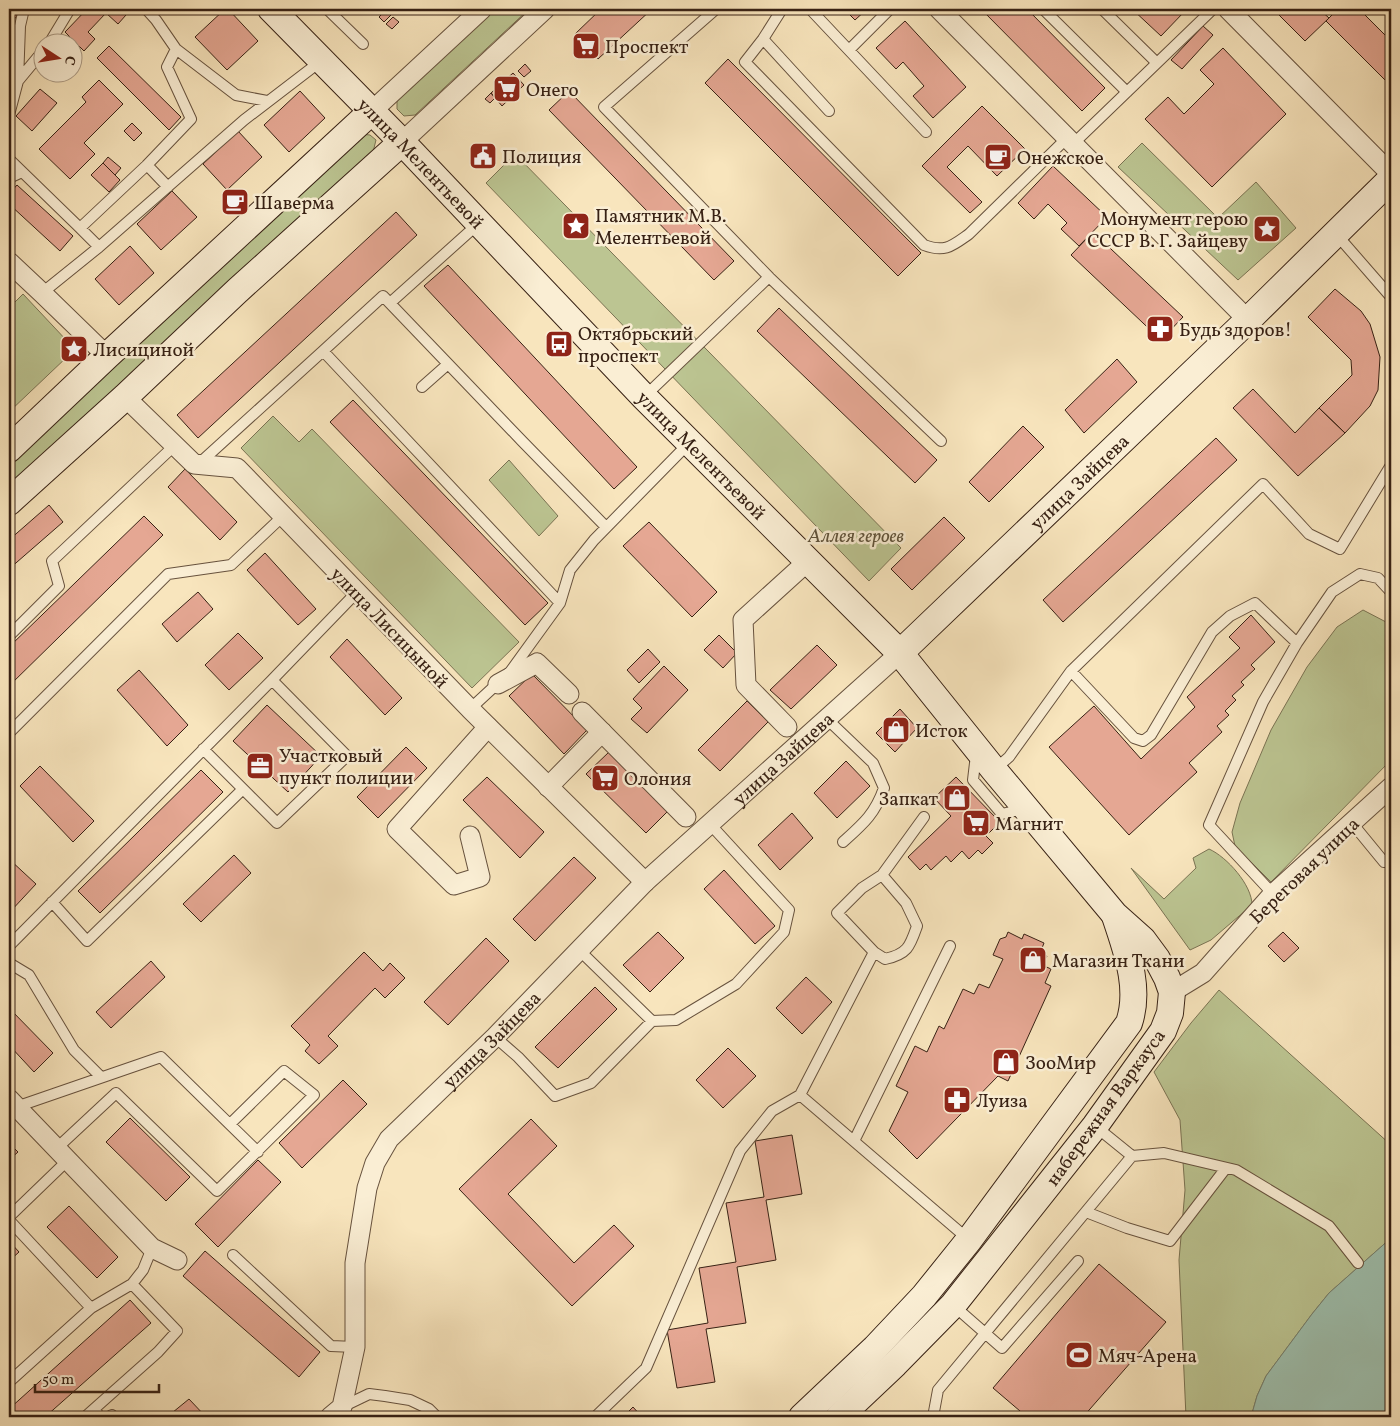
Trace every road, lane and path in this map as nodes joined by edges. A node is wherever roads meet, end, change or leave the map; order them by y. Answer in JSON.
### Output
{"nodes":[{"id":1,"x":24,"y":9,"type":"edge"},
{"id":2,"x":70,"y":9,"type":"edge"},
{"id":3,"x":146,"y":9,"type":"edge"},
{"id":4,"x":271,"y":9,"type":"edge"},
{"id":5,"x":327,"y":9,"type":"edge"},
{"id":6,"x":482,"y":9,"type":"edge"},
{"id":7,"x":545,"y":9,"type":"edge"},
{"id":8,"x":716,"y":9,"type":"edge"},
{"id":9,"x":782,"y":9,"type":"edge"},
{"id":10,"x":810,"y":9,"type":"edge"},
{"id":11,"x":890,"y":9,"type":"edge"},
{"id":12,"x":939,"y":9,"type":"edge"},
{"id":13,"x":1043,"y":9,"type":"edge"},
{"id":14,"x":1102,"y":9,"type":"edge"},
{"id":15,"x":1213,"y":9,"type":"edge"},
{"id":16,"x":1228,"y":9,"type":"edge"},
{"id":17,"x":56,"y":32,"type":"edge"},
{"id":18,"x":763,"y":39,"type":"junction"},
{"id":19,"x":363,"y":44,"type":"dead end"},
{"id":20,"x":176,"y":49,"type":"junction"},
{"id":21,"x":849,"y":50,"type":"junction"},
{"id":22,"x":322,"y":61,"type":"junction"},
{"id":23,"x":1157,"y":63,"type":"junction"},
{"id":24,"x":32,"y":64,"type":"edge"},
{"id":25,"x":18,"y":81,"type":"junction"},
{"id":26,"x":1127,"y":92,"type":"junction"},
{"id":27,"x":267,"y":101,"type":"junction"},
{"id":28,"x":829,"y":111,"type":"dead end"},
{"id":29,"x":372,"y":112,"type":"junction"},
{"id":30,"x":9,"y":115,"type":"edge"},
{"id":31,"x":926,"y":132,"type":"dead end"},
{"id":32,"x":1070,"y":141,"type":"junction"},
{"id":33,"x":402,"y":142,"type":"junction"},
{"id":34,"x":9,"y":159,"type":"edge"},
{"id":35,"x":147,"y":165,"type":"junction"},
{"id":36,"x":22,"y":172,"type":"junction"},
{"id":37,"x":1391,"y":174,"type":"edge"},
{"id":38,"x":9,"y":178,"type":"edge"},
{"id":39,"x":1391,"y":179,"type":"edge"},
{"id":40,"x":168,"y":187,"type":"junction"},
{"id":41,"x":479,"y":224,"type":"junction"},
{"id":42,"x":80,"y":228,"type":"junction"},
{"id":43,"x":1336,"y":234,"type":"junction"},
{"id":44,"x":98,"y":247,"type":"junction"},
{"id":45,"x":9,"y":262,"type":"edge"},
{"id":46,"x":209,"y":262,"type":"junction"},
{"id":47,"x":768,"y":277,"type":"junction"},
{"id":48,"x":237,"y":290,"type":"junction"},
{"id":49,"x":42,"y":292,"type":"junction"},
{"id":50,"x":1391,"y":297,"type":"edge"},
{"id":51,"x":390,"y":303,"type":"junction"},
{"id":52,"x":1248,"y":320,"type":"junction"},
{"id":53,"x":323,"y":352,"type":"junction"},
{"id":54,"x":107,"y":356,"type":"junction"},
{"id":55,"x":448,"y":364,"type":"junction"},
{"id":56,"x":422,"y":387,"type":"dead end"},
{"id":57,"x":125,"y":397,"type":"junction"},
{"id":58,"x":644,"y":397,"type":"junction"},
{"id":59,"x":30,"y":430,"type":"junction"},
{"id":60,"x":941,"y":441,"type":"dead end"},
{"id":61,"x":689,"y":443,"type":"junction"},
{"id":62,"x":174,"y":446,"type":"junction"},
{"id":63,"x":9,"y":449,"type":"edge"},
{"id":64,"x":54,"y":461,"type":"junction"},
{"id":65,"x":194,"y":464,"type":"junction"},
{"id":66,"x":1391,"y":465,"type":"edge"},
{"id":67,"x":9,"y":502,"type":"edge"},
{"id":68,"x":282,"y":516,"type":"junction"},
{"id":69,"x":606,"y":527,"type":"junction"},
{"id":70,"x":808,"y":561,"type":"junction"},
{"id":71,"x":1391,"y":592,"type":"edge"},
{"id":72,"x":356,"y":593,"type":"junction"},
{"id":73,"x":560,"y":603,"type":"junction"},
{"id":74,"x":9,"y":636,"type":"edge"},
{"id":75,"x":1297,"y":643,"type":"junction"},
{"id":76,"x":900,"y":652,"type":"junction"},
{"id":77,"x":1071,"y":671,"type":"junction"},
{"id":78,"x":272,"y":680,"type":"junction"},
{"id":79,"x":498,"y":684,"type":"junction"},
{"id":80,"x":569,"y":694,"type":"dead end"},
{"id":81,"x":470,"y":709,"type":"junction"},
{"id":82,"x":582,"y":712,"type":"dead end"},
{"id":83,"x":826,"y":718,"type":"junction"},
{"id":84,"x":488,"y":727,"type":"junction"},
{"id":85,"x":786,"y":727,"type":"dead end"},
{"id":86,"x":602,"y":732,"type":"junction"},
{"id":87,"x":9,"y":733,"type":"edge"},
{"id":88,"x":203,"y":749,"type":"junction"},
{"id":89,"x":994,"y":770,"type":"junction"},
{"id":90,"x":548,"y":787,"type":"junction"},
{"id":91,"x":1391,"y":787,"type":"edge"},
{"id":92,"x":243,"y":788,"type":"junction"},
{"id":93,"x":686,"y":817,"type":"dead end"},
{"id":94,"x":924,"y":817,"type":"dead end"},
{"id":95,"x":710,"y":823,"type":"junction"},
{"id":96,"x":1352,"y":823,"type":"junction"},
{"id":97,"x":470,"y":836,"type":"dead end"},
{"id":98,"x":843,"y":842,"type":"dead end"},
{"id":99,"x":1391,"y":860,"type":"edge"},
{"id":100,"x":882,"y":875,"type":"junction"},
{"id":101,"x":645,"y":882,"type":"junction"},
{"id":102,"x":1273,"y":894,"type":"junction"},
{"id":103,"x":52,"y":902,"type":"junction"},
{"id":104,"x":1115,"y":915,"type":"junction"},
{"id":105,"x":9,"y":946,"type":"edge"},
{"id":106,"x":950,"y":946,"type":"dead end"},
{"id":107,"x":579,"y":950,"type":"junction"},
{"id":108,"x":874,"y":952,"type":"junction"},
{"id":109,"x":9,"y":963,"type":"edge"},
{"id":110,"x":1134,"y":999,"type":"junction"},
{"id":111,"x":1171,"y":1002,"type":"junction"},
{"id":112,"x":652,"y":1021,"type":"junction"},
{"id":113,"x":495,"y":1037,"type":"junction"},
{"id":114,"x":102,"y":1077,"type":"junction"},
{"id":115,"x":800,"y":1095,"type":"junction"},
{"id":116,"x":13,"y":1103,"type":"edge"},
{"id":117,"x":230,"y":1124,"type":"junction"},
{"id":118,"x":1094,"y":1126,"type":"junction"},
{"id":119,"x":854,"y":1141,"type":"junction"},
{"id":120,"x":258,"y":1152,"type":"junction"},
{"id":121,"x":62,"y":1154,"type":"junction"},
{"id":122,"x":1132,"y":1156,"type":"junction"},
{"id":123,"x":1226,"y":1168,"type":"junction"},
{"id":124,"x":1086,"y":1212,"type":"junction"},
{"id":125,"x":9,"y":1218,"type":"edge"},
{"id":126,"x":969,"y":1240,"type":"junction"},
{"id":127,"x":152,"y":1248,"type":"junction"},
{"id":128,"x":233,"y":1256,"type":"dead end"},
{"id":129,"x":177,"y":1260,"type":"dead end"},
{"id":130,"x":1078,"y":1261,"type":"dead end"},
{"id":131,"x":1358,"y":1263,"type":"dead end"},
{"id":132,"x":132,"y":1284,"type":"junction"},
{"id":133,"x":953,"y":1305,"type":"junction"},
{"id":134,"x":91,"y":1308,"type":"junction"},
{"id":135,"x":985,"y":1334,"type":"junction"},
{"id":136,"x":355,"y":1347,"type":"junction"},
{"id":137,"x":9,"y":1382,"type":"edge"},
{"id":138,"x":336,"y":1412,"type":"edge"},
{"id":139,"x":97,"y":1413,"type":"edge"},
{"id":140,"x":85,"y":1417,"type":"edge"},
{"id":141,"x":437,"y":1417,"type":"edge"},
{"id":142,"x":595,"y":1417,"type":"edge"},
{"id":143,"x":802,"y":1417,"type":"edge"},
{"id":144,"x":839,"y":1417,"type":"edge"},
{"id":145,"x":933,"y":1417,"type":"edge"}],
"edges":[{"from":1,"to":25,"type":"lane"},
{"from":2,"to":17,"type":"lane"},
{"from":3,"to":20,"type":"lane"},
{"from":4,"to":22,"type":"main road","name":"улица Мелентьевой"},
{"from":5,"to":19,"type":"lane"},
{"from":6,"to":29,"type":"street"},
{"from":7,"to":33,"type":"street"},
{"from":8,"to":47,"type":"lane"},
{"from":9,"to":18,"type":"lane"},
{"from":10,"to":21,"type":"lane"},
{"from":11,"to":21,"type":"lane"},
{"from":12,"to":32,"type":"street"},
{"from":13,"to":26,"type":"lane"},
{"from":14,"to":23,"type":"lane"},
{"from":15,"to":23,"type":"lane"},
{"from":16,"to":37,"type":"street"},
{"from":18,"to":28,"type":"lane"},
{"from":18,"to":32,"type":"lane"},
{"from":20,"to":27,"type":"lane"},
{"from":20,"to":35,"type":"lane"},
{"from":21,"to":31,"type":"lane"},
{"from":22,"to":27,"type":"lane"},
{"from":22,"to":29,"type":"main road","name":"улица Мелентьевой"},
{"from":23,"to":26,"type":"lane"},
{"from":24,"to":25,"type":"lane"},
{"from":25,"to":30,"type":"lane"},
{"from":26,"to":32,"type":"lane"},
{"from":27,"to":40,"type":"lane"},
{"from":29,"to":33,"type":"main road","name":"улица Мелентьевой"},
{"from":29,"to":46,"type":"main road"},
{"from":32,"to":52,"type":"street"},
{"from":33,"to":41,"type":"main road","name":"улица Мелентьевой"},
{"from":33,"to":48,"type":"main road"},
{"from":34,"to":36,"type":"lane"},
{"from":35,"to":40,"type":"lane"},
{"from":35,"to":42,"type":"lane"},
{"from":36,"to":38,"type":"lane"},
{"from":36,"to":42,"type":"lane"},
{"from":39,"to":43,"type":"main road","name":"улица Зайцева"},
{"from":40,"to":44,"type":"lane"},
{"from":41,"to":51,"type":"lane"},
{"from":41,"to":58,"type":"main road","name":"улица Мелентьевой"},
{"from":42,"to":44,"type":"lane"},
{"from":43,"to":50,"type":"lane"},
{"from":43,"to":52,"type":"main road","name":"улица Зайцева"},
{"from":44,"to":49,"type":"lane"},
{"from":45,"to":49,"type":"street"},
{"from":46,"to":48,"type":"main road"},
{"from":46,"to":54,"type":"main road"},
{"from":47,"to":58,"type":"lane"},
{"from":47,"to":60,"type":"lane"},
{"from":48,"to":57,"type":"main road"},
{"from":49,"to":54,"type":"street"},
{"from":51,"to":53,"type":"lane"},
{"from":51,"to":55,"type":"lane"},
{"from":52,"to":76,"type":"main road","name":"улица Зайцева"},
{"from":53,"to":65,"type":"lane"},
{"from":53,"to":73,"type":"lane"},
{"from":54,"to":59,"type":"main road"},
{"from":55,"to":56,"type":"lane"},
{"from":55,"to":69,"type":"lane"},
{"from":57,"to":62,"type":"street"},
{"from":57,"to":64,"type":"main road"},
{"from":58,"to":61,"type":"main road","name":"улица Мелентьевой"},
{"from":59,"to":63,"type":"main road"},
{"from":59,"to":64,"type":"main road"},
{"from":61,"to":69,"type":"lane"},
{"from":61,"to":70,"type":"main road","name":"улица Мелентьевой"},
{"from":62,"to":65,"type":"street"},
{"from":62,"to":74,"type":"lane"},
{"from":64,"to":67,"type":"main road"},
{"from":65,"to":68,"type":"street","name":"улица Лисицыной"},
{"from":66,"to":77,"type":"lane"},
{"from":68,"to":72,"type":"street","name":"улица Лисицыной"},
{"from":68,"to":87,"type":"lane"},
{"from":69,"to":73,"type":"lane"},
{"from":70,"to":76,"type":"main road","name":"улица Мелентьевой"},
{"from":70,"to":85,"type":"street"},
{"from":71,"to":75,"type":"lane"},
{"from":72,"to":78,"type":"lane"},
{"from":72,"to":81,"type":"street","name":"улица Лисицыной"},
{"from":73,"to":79,"type":"lane"},
{"from":75,"to":77,"type":"lane"},
{"from":75,"to":102,"type":"lane"},
{"from":76,"to":83,"type":"street","name":"улица Зайцева"},
{"from":76,"to":89,"type":"main road","name":"улица Мелентьевой"},
{"from":77,"to":89,"type":"lane"},
{"from":78,"to":88,"type":"lane"},
{"from":78,"to":92,"type":"lane"},
{"from":79,"to":80,"type":"street"},
{"from":79,"to":81,"type":"lane"},
{"from":81,"to":84,"type":"street","name":"улица Лисицыной"},
{"from":82,"to":86,"type":"street"},
{"from":83,"to":95,"type":"street","name":"улица Зайцева"},
{"from":83,"to":98,"type":"lane"},
{"from":84,"to":90,"type":"street","name":"улица Лисицыной"},
{"from":84,"to":97,"type":"street"},
{"from":86,"to":90,"type":"street"},
{"from":86,"to":93,"type":"street"},
{"from":88,"to":92,"type":"lane"},
{"from":88,"to":103,"type":"lane"},
{"from":89,"to":104,"type":"main road","name":"улица Мелентьевой"},
{"from":90,"to":101,"type":"street","name":"улица Лисицыной"},
{"from":91,"to":96,"type":"street","name":"Береговая улица"},
{"from":92,"to":103,"type":"lane"},
{"from":94,"to":100,"type":"lane"},
{"from":95,"to":101,"type":"street","name":"улица Зайцева"},
{"from":95,"to":112,"type":"lane"},
{"from":96,"to":99,"type":"lane"},
{"from":96,"to":102,"type":"street","name":"Береговая улица"},
{"from":100,"to":108,"type":"lane"},
{"from":100,"to":108,"type":"lane"},
{"from":101,"to":107,"type":"street","name":"улица Зайцева"},
{"from":102,"to":111,"type":"street","name":"Береговая улица"},
{"from":103,"to":105,"type":"lane"},
{"from":104,"to":110,"type":"main road","name":"набережная Варкауса"},
{"from":104,"to":111,"type":"main road"},
{"from":106,"to":119,"type":"lane"},
{"from":107,"to":112,"type":"lane"},
{"from":107,"to":113,"type":"street","name":"улица Зайцева"},
{"from":108,"to":115,"type":"lane"},
{"from":109,"to":114,"type":"lane"},
{"from":110,"to":111,"type":"main road"},
{"from":110,"to":126,"type":"main road","name":"набережная Варкауса"},
{"from":111,"to":118,"type":"main road","name":"набережная Варкауса"},
{"from":112,"to":113,"type":"lane"},
{"from":113,"to":136,"type":"street","name":"улица Зайцева"},
{"from":114,"to":116,"type":"lane"},
{"from":114,"to":117,"type":"lane"},
{"from":115,"to":119,"type":"lane"},
{"from":115,"to":142,"type":"lane"},
{"from":116,"to":121,"type":"street"},
{"from":117,"to":120,"type":"lane"},
{"from":117,"to":120,"type":"lane"},
{"from":118,"to":122,"type":"lane"},
{"from":118,"to":133,"type":"main road","name":"набережная Варкауса"},
{"from":119,"to":126,"type":"lane"},
{"from":120,"to":121,"type":"lane"},
{"from":121,"to":125,"type":"lane"},
{"from":121,"to":127,"type":"street"},
{"from":122,"to":123,"type":"lane"},
{"from":122,"to":124,"type":"lane"},
{"from":123,"to":124,"type":"lane"},
{"from":123,"to":131,"type":"lane"},
{"from":124,"to":135,"type":"lane"},
{"from":125,"to":134,"type":"lane"},
{"from":126,"to":143,"type":"main road","name":"набережная Варкауса"},
{"from":127,"to":129,"type":"street"},
{"from":127,"to":132,"type":"lane"},
{"from":128,"to":136,"type":"lane"},
{"from":130,"to":135,"type":"lane"},
{"from":132,"to":134,"type":"lane"},
{"from":132,"to":139,"type":"lane"},
{"from":133,"to":135,"type":"lane"},
{"from":133,"to":144,"type":"main road","name":"набережная Варкауса"},
{"from":134,"to":137,"type":"lane"},
{"from":135,"to":145,"type":"lane"},
{"from":136,"to":138,"type":"street","name":"улица Зайцева"},
{"from":138,"to":141,"type":"lane"},
{"from":139,"to":140,"type":"lane"}]}
